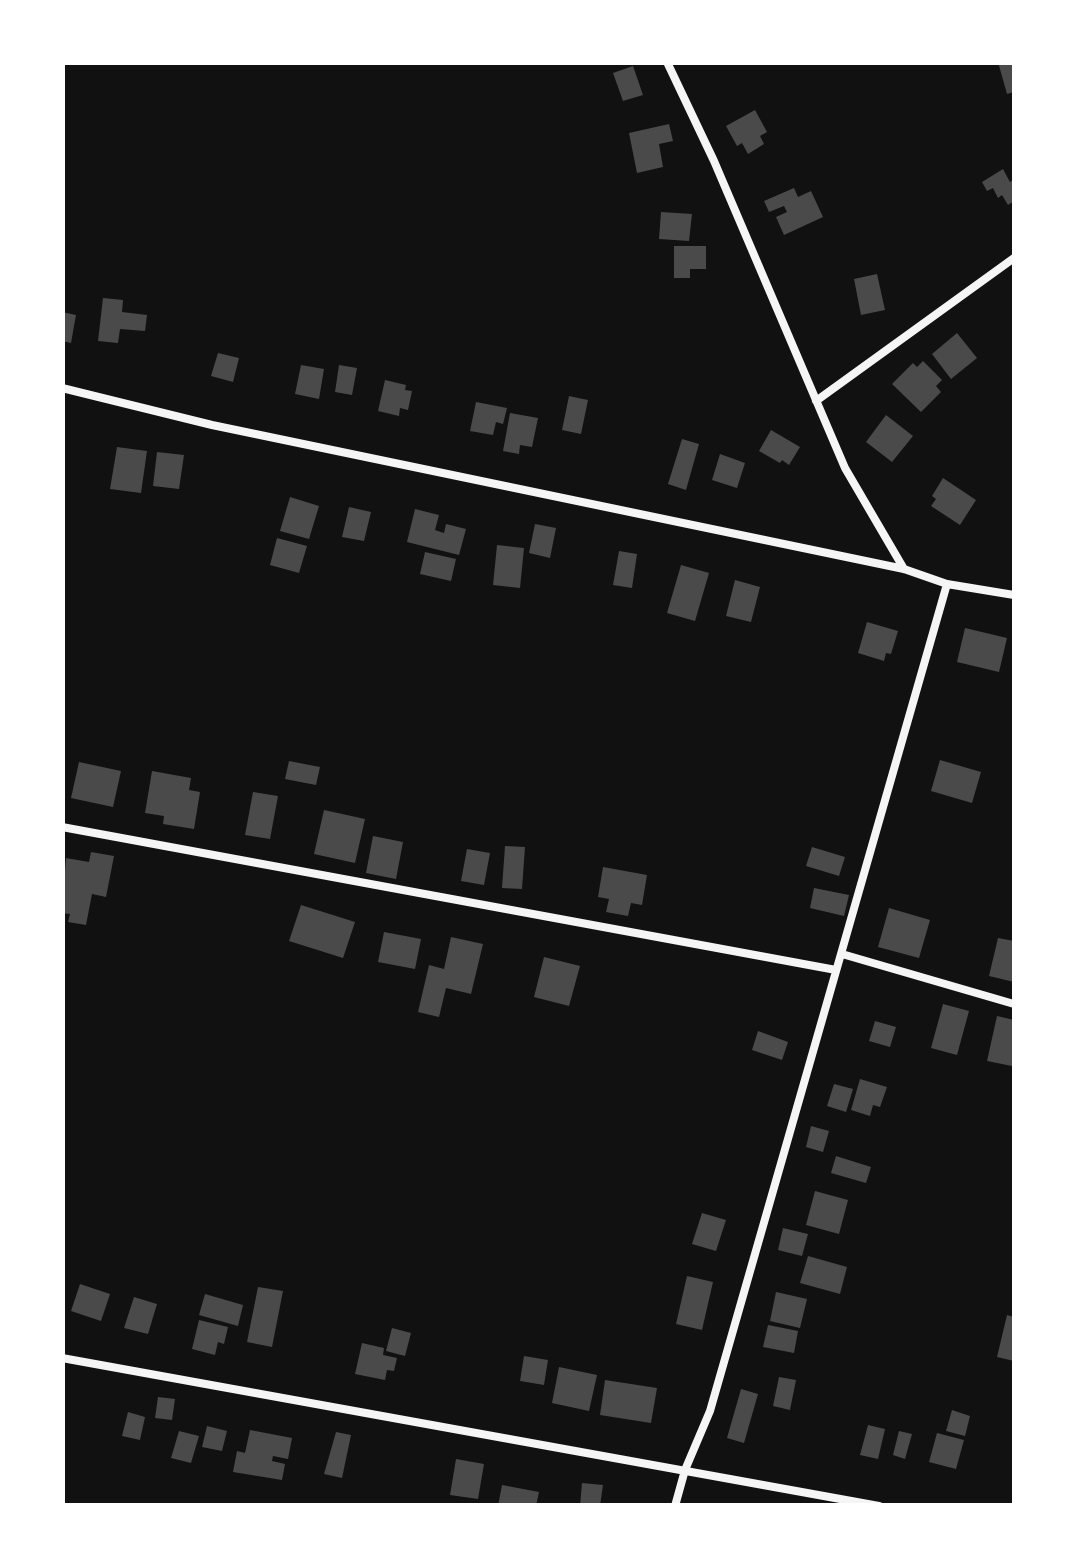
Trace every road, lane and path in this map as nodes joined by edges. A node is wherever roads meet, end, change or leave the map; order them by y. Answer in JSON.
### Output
{"nodes":[{"id":1,"x":667,"y":62,"type":"edge"},
{"id":2,"x":1014,"y":258,"type":"edge"},
{"id":3,"x":62,"y":388,"type":"edge"},
{"id":4,"x":816,"y":400,"type":"junction"},
{"id":5,"x":904,"y":568,"type":"junction"},
{"id":6,"x":947,"y":584,"type":"junction"},
{"id":7,"x":1014,"y":595,"type":"edge"},
{"id":8,"x":62,"y":827,"type":"edge"},
{"id":9,"x":842,"y":954,"type":"junction"},
{"id":10,"x":836,"y":970,"type":"junction"},
{"id":11,"x":1014,"y":1004,"type":"edge"},
{"id":12,"x":62,"y":1358,"type":"edge"},
{"id":13,"x":685,"y":1470,"type":"junction"},
{"id":14,"x":675,"y":1506,"type":"edge"},
{"id":15,"x":878,"y":1506,"type":"edge"}],
"edges":[{"from":1,"to":4,"type":"street"},
{"from":2,"to":4,"type":"street"},
{"from":3,"to":5,"type":"street"},
{"from":4,"to":5,"type":"street"},
{"from":5,"to":6,"type":"street"},
{"from":6,"to":7,"type":"street"},
{"from":6,"to":9,"type":"street"},
{"from":8,"to":10,"type":"street"},
{"from":9,"to":10,"type":"street"},
{"from":9,"to":11,"type":"street"},
{"from":10,"to":13,"type":"street"},
{"from":12,"to":13,"type":"street"},
{"from":13,"to":14,"type":"street"},
{"from":13,"to":15,"type":"street"}]}
